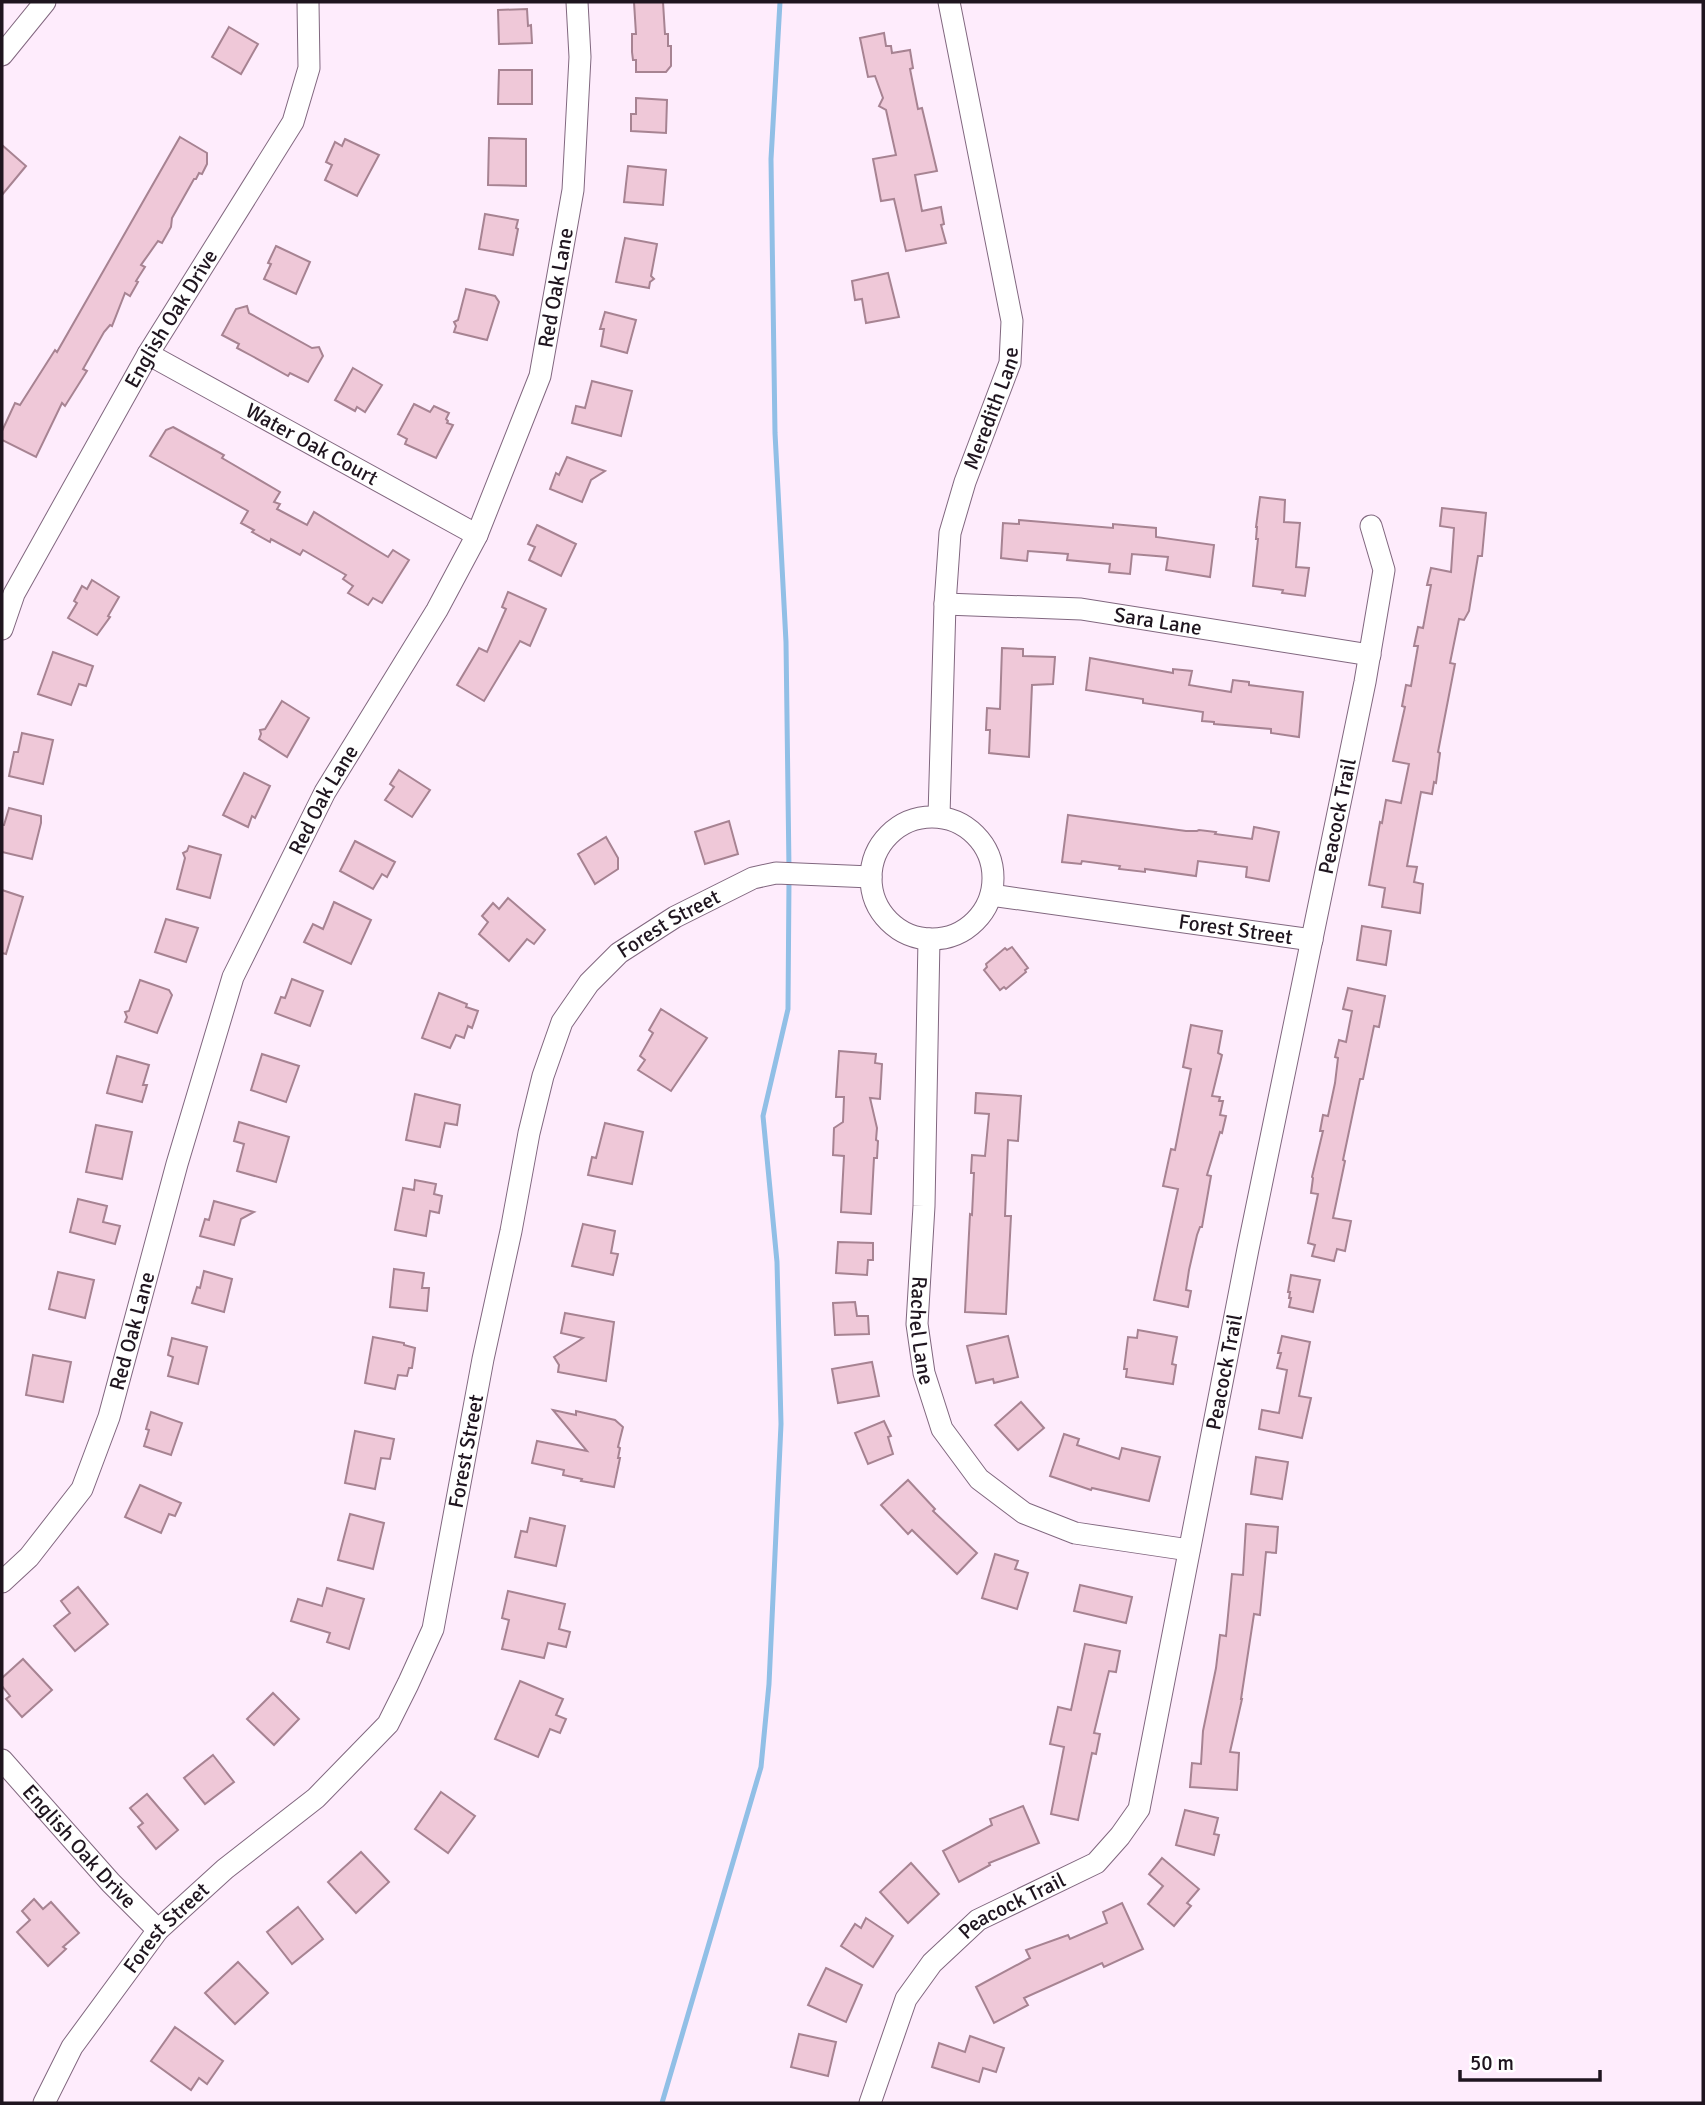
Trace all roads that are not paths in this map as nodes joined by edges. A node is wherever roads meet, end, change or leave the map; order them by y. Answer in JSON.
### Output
{"nodes":[{"id":1,"x":45,"y":2,"type":"edge"},
{"id":2,"x":308,"y":2,"type":"edge"},
{"id":3,"x":577,"y":2,"type":"edge"},
{"id":4,"x":949,"y":2,"type":"edge"},
{"id":5,"x":2,"y":55,"type":"edge"},
{"id":6,"x":148,"y":354,"type":"junction"},
{"id":7,"x":1371,"y":526,"type":"dead end"},
{"id":8,"x":477,"y":535,"type":"junction"},
{"id":9,"x":945,"y":604,"type":"junction"},
{"id":10,"x":2,"y":629,"type":"edge"},
{"id":11,"x":1370,"y":654,"type":"junction"},
{"id":12,"x":939,"y":816,"type":"junction"},
{"id":13,"x":871,"y":877,"type":"junction"},
{"id":14,"x":991,"y":895,"type":"junction"},
{"id":15,"x":929,"y":939,"type":"junction"},
{"id":16,"x":1312,"y":940,"type":"junction"},
{"id":17,"x":1189,"y":1550,"type":"junction"},
{"id":18,"x":2,"y":1582,"type":"edge"},
{"id":19,"x":2,"y":1760,"type":"edge"},
{"id":20,"x":158,"y":1930,"type":"junction"},
{"id":21,"x":44,"y":2103,"type":"edge"},
{"id":22,"x":870,"y":2103,"type":"edge"}],
"edges":[{"from":1,"to":5,"type":"street"},
{"from":2,"to":6,"type":"street","name":"English Oak Drive"},
{"from":3,"to":8,"type":"street","name":"Red Oak Lane"},
{"from":4,"to":9,"type":"street","name":"Meredith Lane"},
{"from":6,"to":8,"type":"street","name":"Water Oak Court"},
{"from":6,"to":10,"type":"street","name":"English Oak Drive"},
{"from":7,"to":11,"type":"street","name":"Peacock Trail"},
{"from":8,"to":18,"type":"street","name":"Red Oak Lane"},
{"from":9,"to":11,"type":"street","name":"Sara Lane"},
{"from":9,"to":12,"type":"street","name":"Meredith Lane"},
{"from":11,"to":16,"type":"street","name":"Peacock Trail"},
{"from":12,"to":13,"type":"street"},
{"from":12,"to":14,"type":"street"},
{"from":13,"to":15,"type":"street"},
{"from":13,"to":20,"type":"street","name":"Forest Street"},
{"from":14,"to":15,"type":"street"},
{"from":14,"to":16,"type":"street","name":"Forest Street"},
{"from":15,"to":17,"type":"street","name":"Rachel Lane"},
{"from":16,"to":17,"type":"street","name":"Peacock Trail"},
{"from":17,"to":22,"type":"street","name":"Peacock Trail"},
{"from":19,"to":20,"type":"street","name":"English Oak Drive"},
{"from":20,"to":21,"type":"street","name":"Forest Street"}]}
